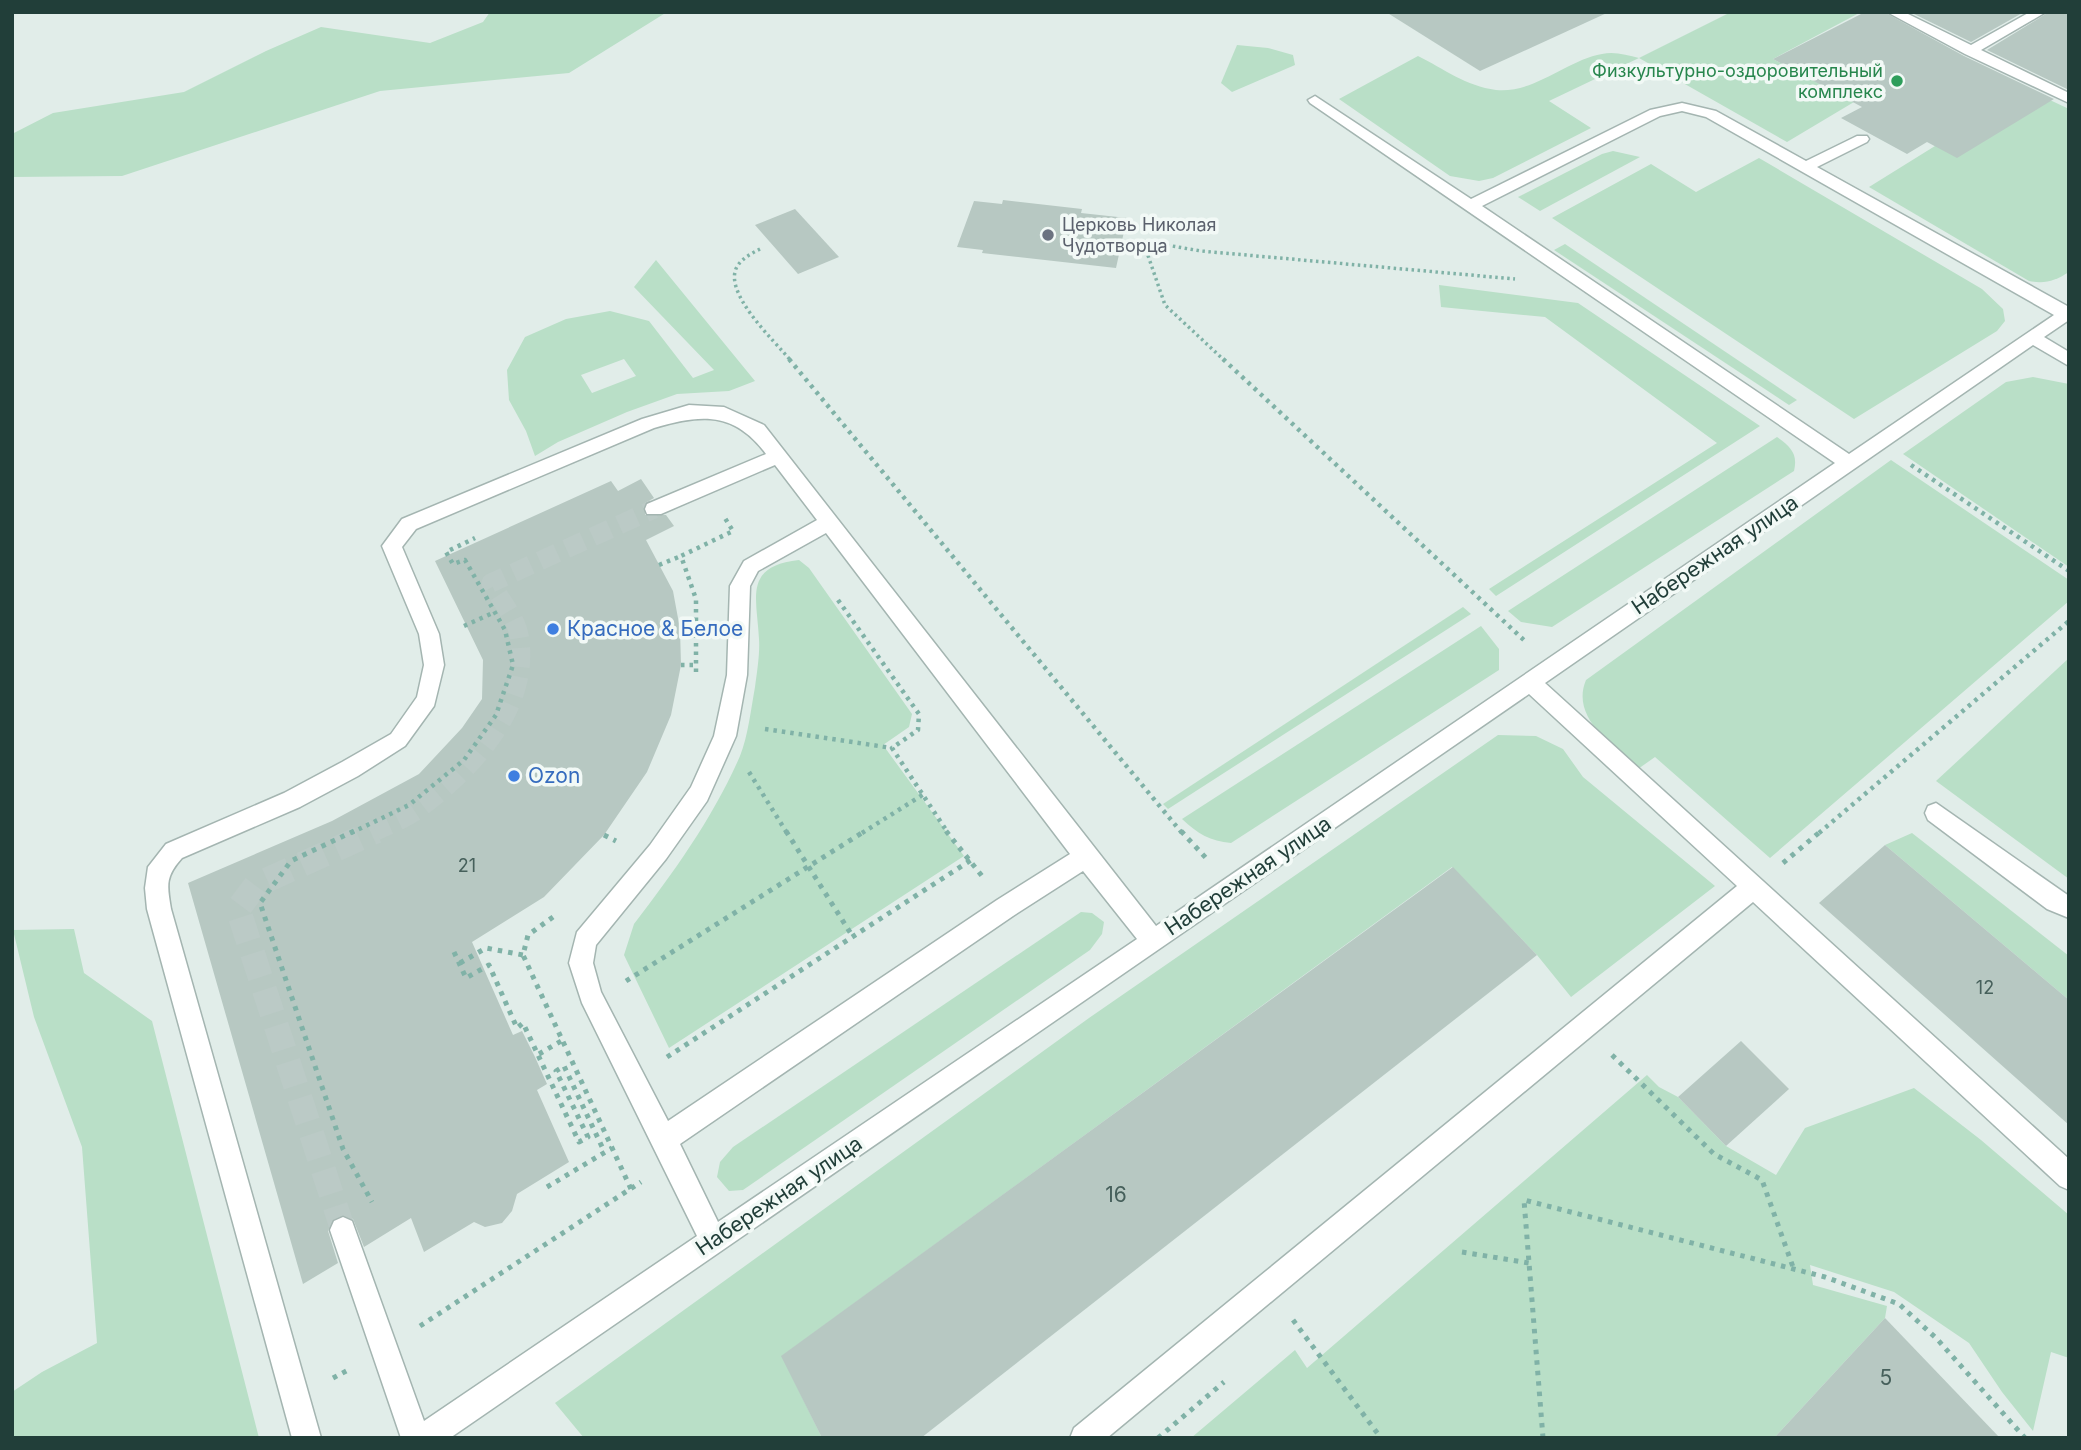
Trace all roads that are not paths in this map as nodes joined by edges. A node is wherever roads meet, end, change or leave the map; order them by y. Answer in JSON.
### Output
{"nodes":[{"id":1,"x":1893,"y":12,"type":"edge"},
{"id":2,"x":2040,"y":12,"type":"edge"},
{"id":3,"x":1970,"y":51,"type":"junction"},
{"id":4,"x":2069,"y":99,"type":"edge"},
{"id":5,"x":1315,"y":100,"type":"dead end"},
{"id":6,"x":1862,"y":139,"type":"dead end"},
{"id":7,"x":1806,"y":167,"type":"junction"},
{"id":8,"x":1470,"y":206,"type":"junction"},
{"id":9,"x":2067,"y":313,"type":"edge"},
{"id":10,"x":2032,"y":337,"type":"junction"},
{"id":11,"x":2069,"y":360,"type":"edge"},
{"id":12,"x":779,"y":456,"type":"junction"},
{"id":13,"x":1848,"y":463,"type":"junction"},
{"id":14,"x":654,"y":509,"type":"tunnel mouth"},
{"id":15,"x":829,"y":522,"type":"junction"},
{"id":16,"x":1530,"y":681,"type":"junction"},
{"id":17,"x":1936,"y":813,"type":"dead end"},
{"id":18,"x":1086,"y":857,"type":"junction"},
{"id":19,"x":1752,"y":888,"type":"junction"},
{"id":20,"x":2069,"y":906,"type":"edge"},
{"id":21,"x":1153,"y":941,"type":"junction"},
{"id":22,"x":664,"y":1139,"type":"junction"},
{"id":23,"x":2069,"y":1177,"type":"edge"},
{"id":24,"x":343,"y":1230,"type":"tunnel mouth"},
{"id":25,"x":713,"y":1241,"type":"junction"},
{"id":26,"x":307,"y":1438,"type":"edge"},
{"id":27,"x":416,"y":1438,"type":"edge"},
{"id":28,"x":425,"y":1438,"type":"edge"},
{"id":29,"x":1084,"y":1438,"type":"edge"}],
"edges":[{"from":1,"to":3,"type":"street"},
{"from":2,"to":3,"type":"street"},
{"from":3,"to":4,"type":"street"},
{"from":5,"to":8,"type":"street"},
{"from":6,"to":7,"type":"street"},
{"from":7,"to":8,"type":"street"},
{"from":7,"to":9,"type":"street"},
{"from":8,"to":13,"type":"street"},
{"from":9,"to":10,"type":"street","name":"Набережная улица"},
{"from":10,"to":11,"type":"street"},
{"from":10,"to":13,"type":"street","name":"Набережная улица"},
{"from":12,"to":14,"type":"street"},
{"from":12,"to":15,"type":"street"},
{"from":12,"to":26,"type":"street"},
{"from":13,"to":16,"type":"street","name":"Набережная улица"},
{"from":15,"to":18,"type":"street"},
{"from":15,"to":22,"type":"street"},
{"from":16,"to":19,"type":"street"},
{"from":16,"to":21,"type":"street","name":"Набережная улица"},
{"from":17,"to":20,"type":"street"},
{"from":18,"to":21,"type":"street"},
{"from":18,"to":22,"type":"street"},
{"from":19,"to":23,"type":"street"},
{"from":19,"to":29,"type":"street"},
{"from":21,"to":25,"type":"street","name":"Набережная улица"},
{"from":22,"to":25,"type":"street"},
{"from":24,"to":27,"type":"street"},
{"from":25,"to":28,"type":"street","name":"Набережная улица"}]}
